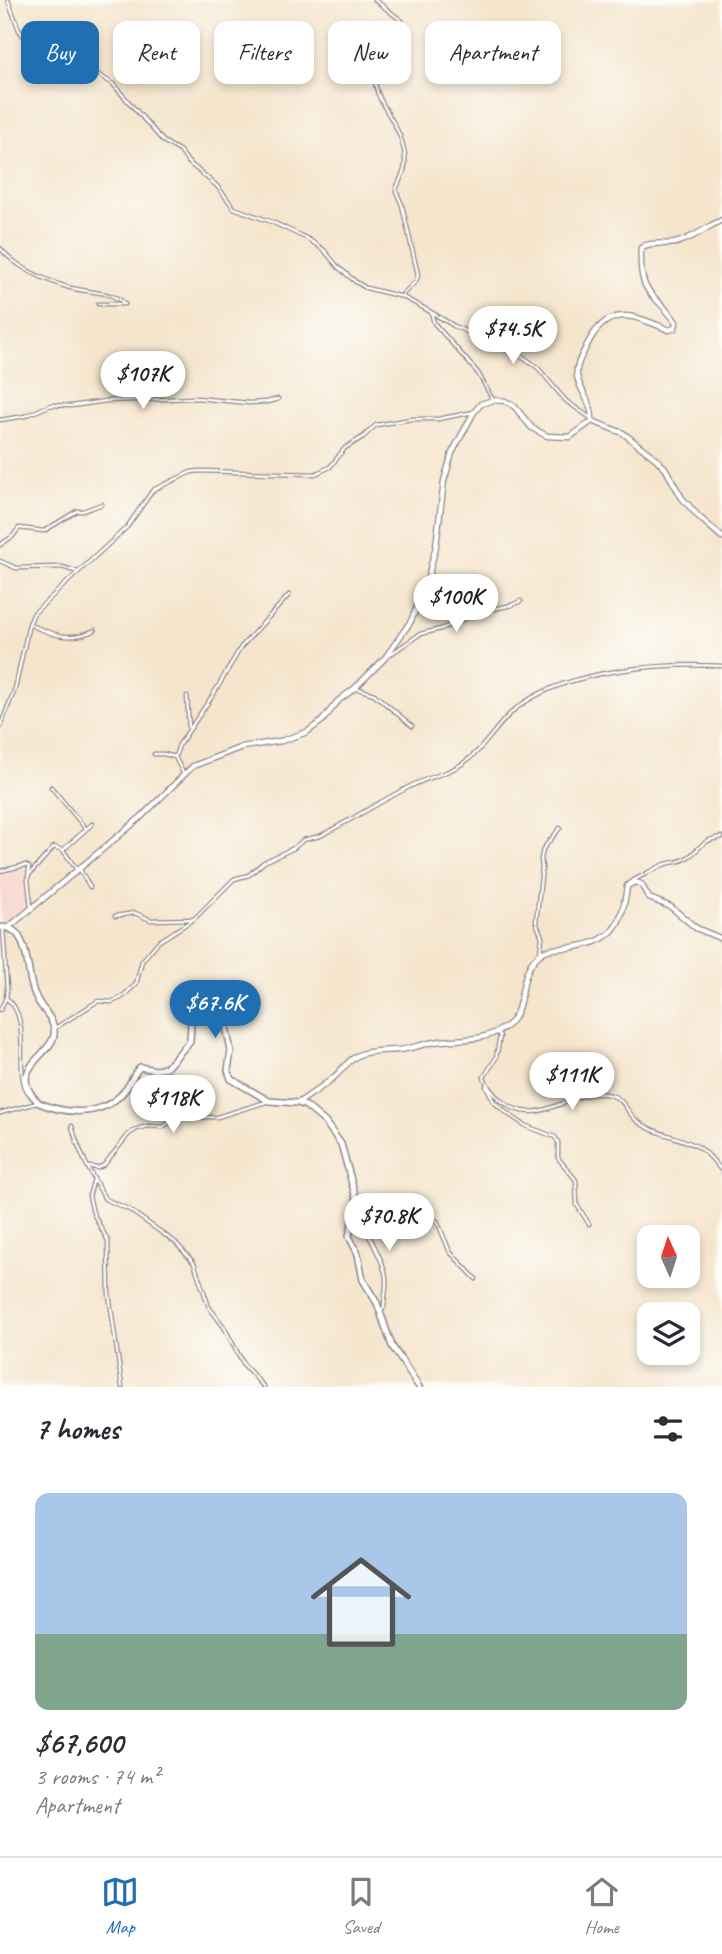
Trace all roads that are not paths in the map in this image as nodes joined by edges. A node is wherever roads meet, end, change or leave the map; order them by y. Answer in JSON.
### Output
{"nodes":[{"id":1,"x":8,"y":0,"type":"edge"},
{"id":2,"x":375,"y":0,"type":"edge"},
{"id":3,"x":722,"y":219,"type":"edge"},
{"id":4,"x":0,"y":248,"type":"edge"},
{"id":5,"x":403,"y":298,"type":"junction"},
{"id":6,"x":98,"y":304,"type":"dead end"},
{"id":7,"x":431,"y":312,"type":"junction"},
{"id":8,"x":278,"y":398,"type":"dead end"},
{"id":9,"x":493,"y":400,"type":"junction"},
{"id":10,"x":474,"y":412,"type":"junction"},
{"id":11,"x":592,"y":420,"type":"junction"},
{"id":12,"x":0,"y":421,"type":"edge"},
{"id":13,"x":102,"y":503,"type":"dead end"},
{"id":14,"x":722,"y":537,"type":"edge"},
{"id":15,"x":0,"y":545,"type":"edge"},
{"id":16,"x":0,"y":561,"type":"edge"},
{"id":17,"x":78,"y":572,"type":"junction"},
{"id":18,"x":289,"y":595,"type":"dead end"},
{"id":19,"x":522,"y":601,"type":"dead end"},
{"id":20,"x":29,"y":624,"type":"junction"},
{"id":21,"x":95,"y":629,"type":"dead end"},
{"id":22,"x":385,"y":658,"type":"junction"},
{"id":23,"x":722,"y":666,"type":"edge"},
{"id":24,"x":355,"y":688,"type":"junction"},
{"id":25,"x":187,"y":696,"type":"dead end"},
{"id":26,"x":412,"y":726,"type":"dead end"},
{"id":27,"x":0,"y":727,"type":"edge"},
{"id":28,"x":189,"y":729,"type":"junction"},
{"id":29,"x":154,"y":754,"type":"dead end"},
{"id":30,"x":175,"y":757,"type":"junction"},
{"id":31,"x":184,"y":775,"type":"junction"},
{"id":32,"x":51,"y":788,"type":"dead end"},
{"id":33,"x":92,"y":824,"type":"dead end"},
{"id":34,"x":559,"y":828,"type":"dead end"},
{"id":35,"x":86,"y":829,"type":"junction"},
{"id":36,"x":722,"y":837,"type":"edge"},
{"id":37,"x":63,"y":850,"type":"junction"},
{"id":38,"x":78,"y":869,"type":"junction"},
{"id":39,"x":0,"y":871,"type":"edge"},
{"id":40,"x":28,"y":876,"type":"junction"},
{"id":41,"x":627,"y":886,"type":"junction"},
{"id":42,"x":90,"y":887,"type":"dead end"},
{"id":43,"x":31,"y":909,"type":"junction"},
{"id":44,"x":115,"y":916,"type":"dead end"},
{"id":45,"x":194,"y":919,"type":"junction"},
{"id":46,"x":4,"y":927,"type":"edge"},
{"id":47,"x":722,"y":939,"type":"edge"},
{"id":48,"x":540,"y":954,"type":"junction"},
{"id":49,"x":6,"y":998,"type":"junction"},
{"id":50,"x":0,"y":1010,"type":"edge"},
{"id":51,"x":55,"y":1028,"type":"junction"},
{"id":52,"x":497,"y":1032,"type":"junction"},
{"id":53,"x":486,"y":1083,"type":"junction"},
{"id":54,"x":33,"y":1097,"type":"junction"},
{"id":55,"x":270,"y":1101,"type":"junction"},
{"id":56,"x":39,"y":1103,"type":"junction"},
{"id":57,"x":298,"y":1103,"type":"junction"},
{"id":58,"x":0,"y":1113,"type":"edge"},
{"id":59,"x":72,"y":1126,"type":"dead end"},
{"id":60,"x":90,"y":1167,"type":"junction"},
{"id":61,"x":722,"y":1171,"type":"edge"},
{"id":62,"x":94,"y":1179,"type":"junction"},
{"id":63,"x":357,"y":1202,"type":"junction"},
{"id":64,"x":360,"y":1216,"type":"junction"},
{"id":65,"x":589,"y":1224,"type":"dead end"},
{"id":66,"x":477,"y":1279,"type":"dead end"},
{"id":67,"x":380,"y":1311,"type":"junction"},
{"id":68,"x":122,"y":1387,"type":"edge"},
{"id":69,"x":264,"y":1387,"type":"edge"},
{"id":70,"x":419,"y":1387,"type":"edge"}],
"edges":[{"from":1,"to":5,"type":"street"},
{"from":2,"to":5,"type":"street"},
{"from":3,"to":11,"type":"street"},
{"from":4,"to":6,"type":"street"},
{"from":5,"to":7,"type":"street"},
{"from":7,"to":9,"type":"street"},
{"from":7,"to":11,"type":"street"},
{"from":8,"to":12,"type":"street"},
{"from":9,"to":10,"type":"street"},
{"from":9,"to":11,"type":"street"},
{"from":10,"to":17,"type":"street"},
{"from":10,"to":22,"type":"street"},
{"from":11,"to":14,"type":"street"},
{"from":13,"to":15,"type":"street"},
{"from":16,"to":17,"type":"street"},
{"from":17,"to":20,"type":"street"},
{"from":18,"to":28,"type":"street"},
{"from":19,"to":22,"type":"street"},
{"from":20,"to":21,"type":"street"},
{"from":20,"to":27,"type":"street"},
{"from":22,"to":24,"type":"street"},
{"from":23,"to":45,"type":"street"},
{"from":24,"to":26,"type":"street"},
{"from":24,"to":31,"type":"street"},
{"from":25,"to":28,"type":"street"},
{"from":28,"to":30,"type":"street"},
{"from":29,"to":30,"type":"street"},
{"from":30,"to":31,"type":"street"},
{"from":31,"to":38,"type":"street"},
{"from":32,"to":35,"type":"street"},
{"from":33,"to":35,"type":"street"},
{"from":34,"to":48,"type":"street"},
{"from":35,"to":37,"type":"street"},
{"from":36,"to":41,"type":"street"},
{"from":37,"to":38,"type":"street"},
{"from":37,"to":40,"type":"street"},
{"from":38,"to":42,"type":"street"},
{"from":38,"to":43,"type":"street"},
{"from":39,"to":40,"type":"street"},
{"from":40,"to":43,"type":"street"},
{"from":41,"to":47,"type":"street"},
{"from":41,"to":48,"type":"street"},
{"from":43,"to":46,"type":"street"},
{"from":44,"to":45,"type":"street"},
{"from":45,"to":51,"type":"street"},
{"from":46,"to":49,"type":"street"},
{"from":46,"to":51,"type":"main road"},
{"from":48,"to":52,"type":"street"},
{"from":49,"to":50,"type":"street"},
{"from":49,"to":54,"type":"street"},
{"from":51,"to":54,"type":"main road"},
{"from":52,"to":53,"type":"street"},
{"from":52,"to":57,"type":"street"},
{"from":53,"to":61,"type":"street"},
{"from":53,"to":65,"type":"street"},
{"from":54,"to":56,"type":"main road"},
{"from":55,"to":56,"type":"main road"},
{"from":55,"to":57,"type":"main road"},
{"from":55,"to":60,"type":"street"},
{"from":56,"to":58,"type":"street"},
{"from":57,"to":63,"type":"main road"},
{"from":59,"to":60,"type":"street"},
{"from":60,"to":62,"type":"street"},
{"from":62,"to":68,"type":"street"},
{"from":62,"to":69,"type":"street"},
{"from":63,"to":64,"type":"street"},
{"from":63,"to":67,"type":"main road"},
{"from":64,"to":66,"type":"street"},
{"from":64,"to":67,"type":"street"},
{"from":67,"to":70,"type":"main road"}]}
